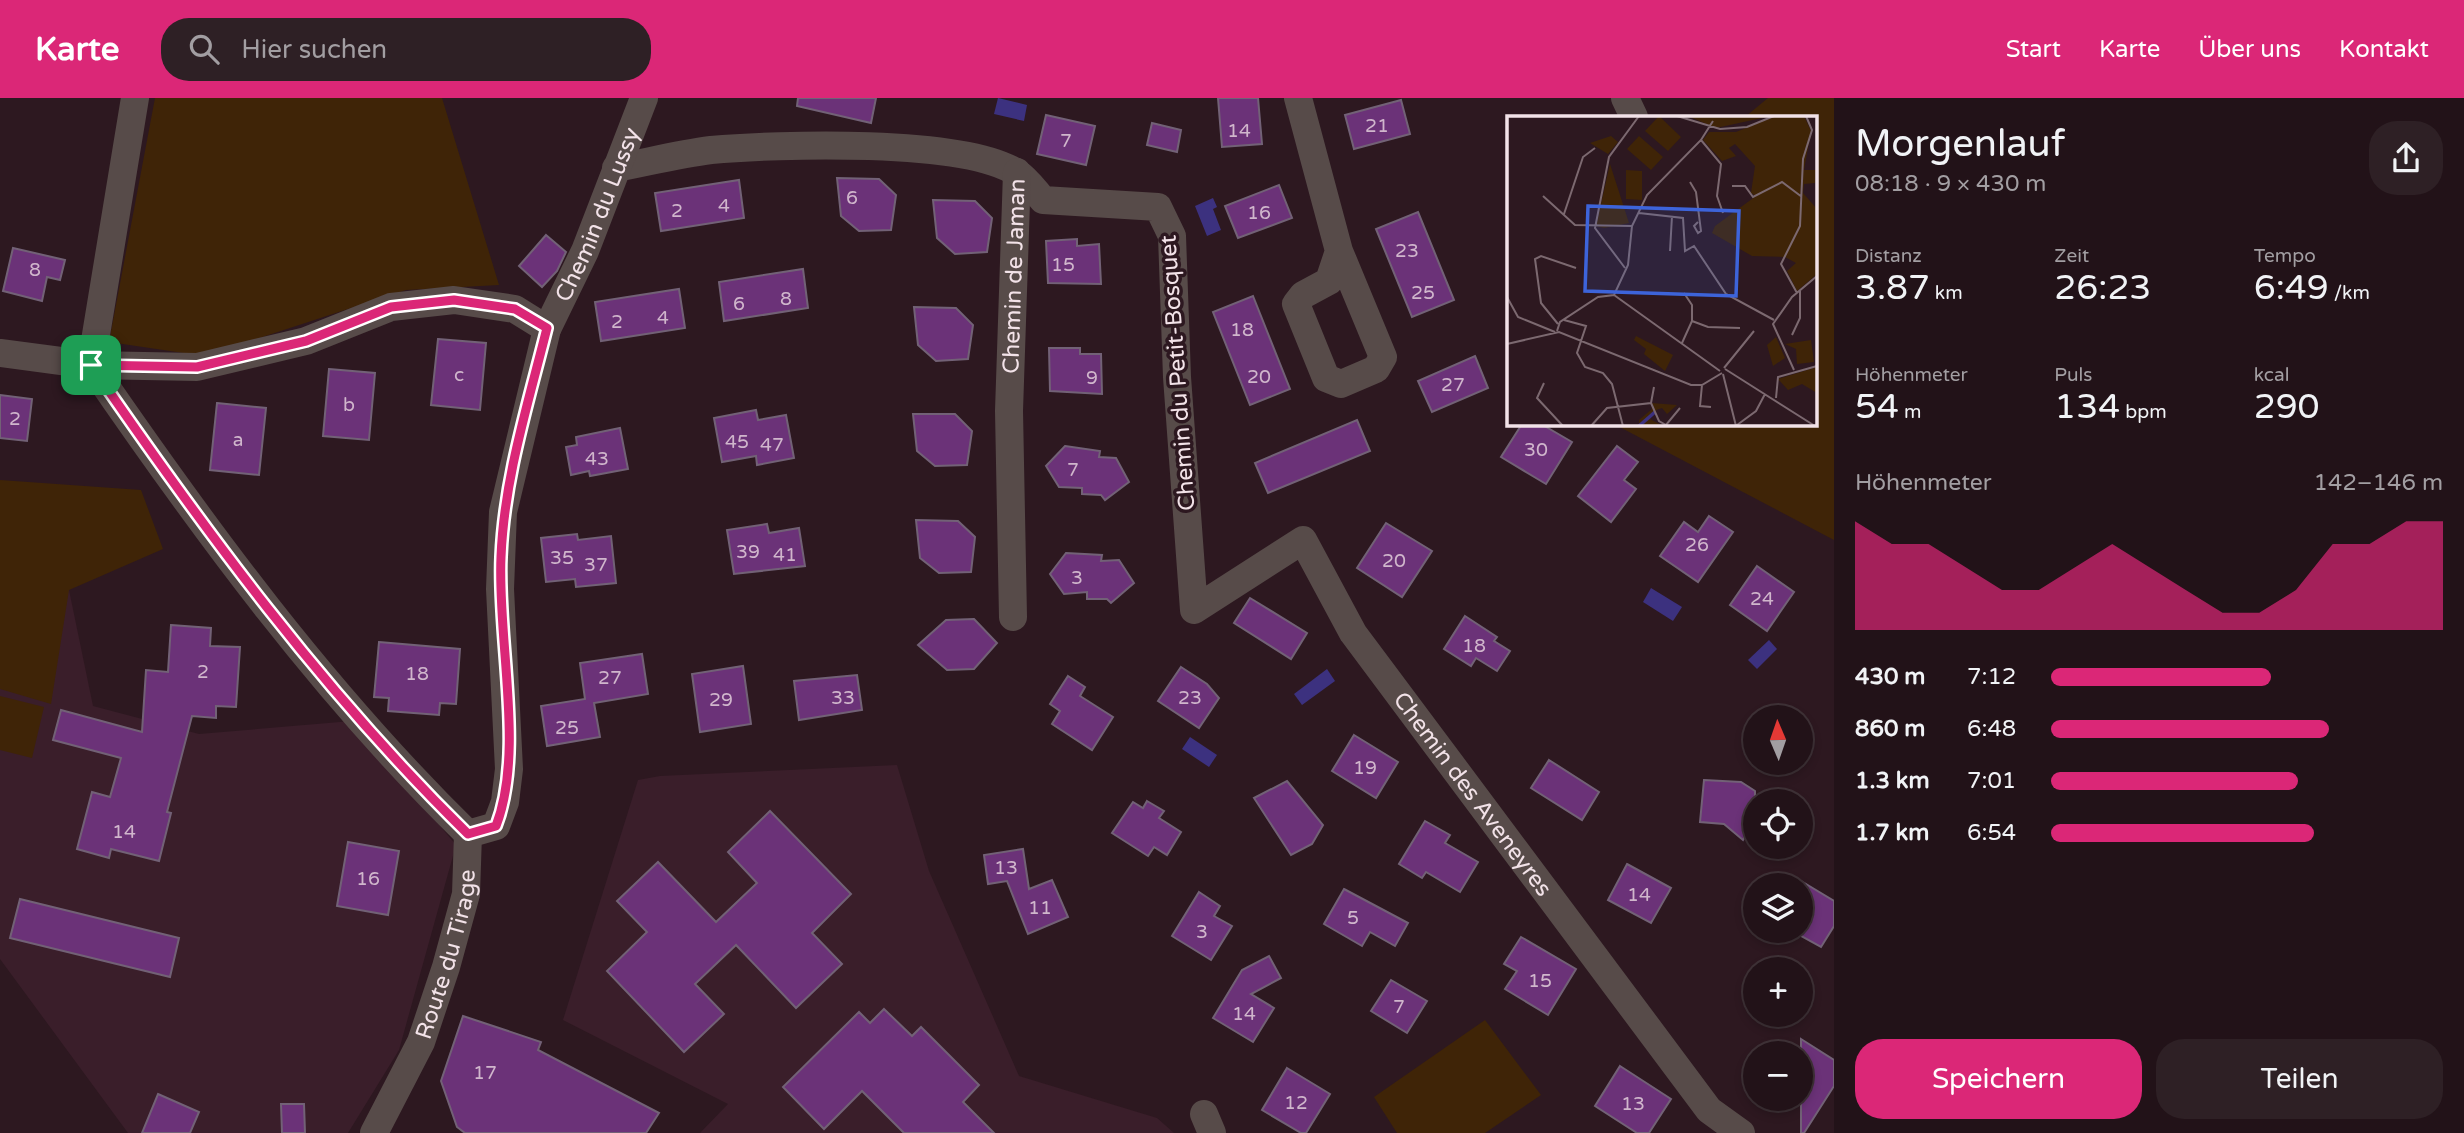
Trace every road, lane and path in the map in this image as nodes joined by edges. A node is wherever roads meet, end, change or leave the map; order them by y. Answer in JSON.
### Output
{"nodes":[{"id":1,"x":135,"y":98,"type":"edge"},
{"id":2,"x":644,"y":98,"type":"edge"},
{"id":3,"x":1298,"y":98,"type":"edge"},
{"id":4,"x":1625,"y":98,"type":"edge"},
{"id":5,"x":1634,"y":116,"type":"edge"},
{"id":6,"x":616,"y":168,"type":"junction"},
{"id":7,"x":1017,"y":172,"type":"junction"},
{"id":8,"x":1339,"y":251,"type":"dead end"},
{"id":9,"x":547,"y":328,"type":"junction"},
{"id":10,"x":0,"y":353,"type":"edge"},
{"id":11,"x":91,"y":365,"type":"junction"},
{"id":12,"x":1195,"y":610,"type":"joint"},
{"id":13,"x":1013,"y":617,"type":"dead end"},
{"id":14,"x":468,"y":834,"type":"junction"},
{"id":15,"x":374,"y":1133,"type":"edge"},
{"id":16,"x":1741,"y":1133,"type":"edge"}],
"edges":[{"from":1,"to":11,"type":"street"},
{"from":2,"to":6,"type":"street","name":"Chemin du Lussy"},
{"from":3,"to":8,"type":"street"},
{"from":4,"to":5,"type":"street"},
{"from":6,"to":7,"type":"street","name":"Chemin de Jaman"},
{"from":6,"to":9,"type":"street","name":"Chemin du Lussy"},
{"from":7,"to":12,"type":"street","name":"Chemin du Petit-Bosquet"},
{"from":7,"to":13,"type":"street","name":"Chemin de Jaman"},
{"from":9,"to":11,"type":"street"},
{"from":9,"to":14,"type":"street","name":"Route du Tirage"},
{"from":10,"to":11,"type":"street"},
{"from":11,"to":14,"type":"street"},
{"from":12,"to":16,"type":"street","name":"Chemin des Aveneyres"},
{"from":14,"to":15,"type":"street","name":"Route du Tirage"}]}
